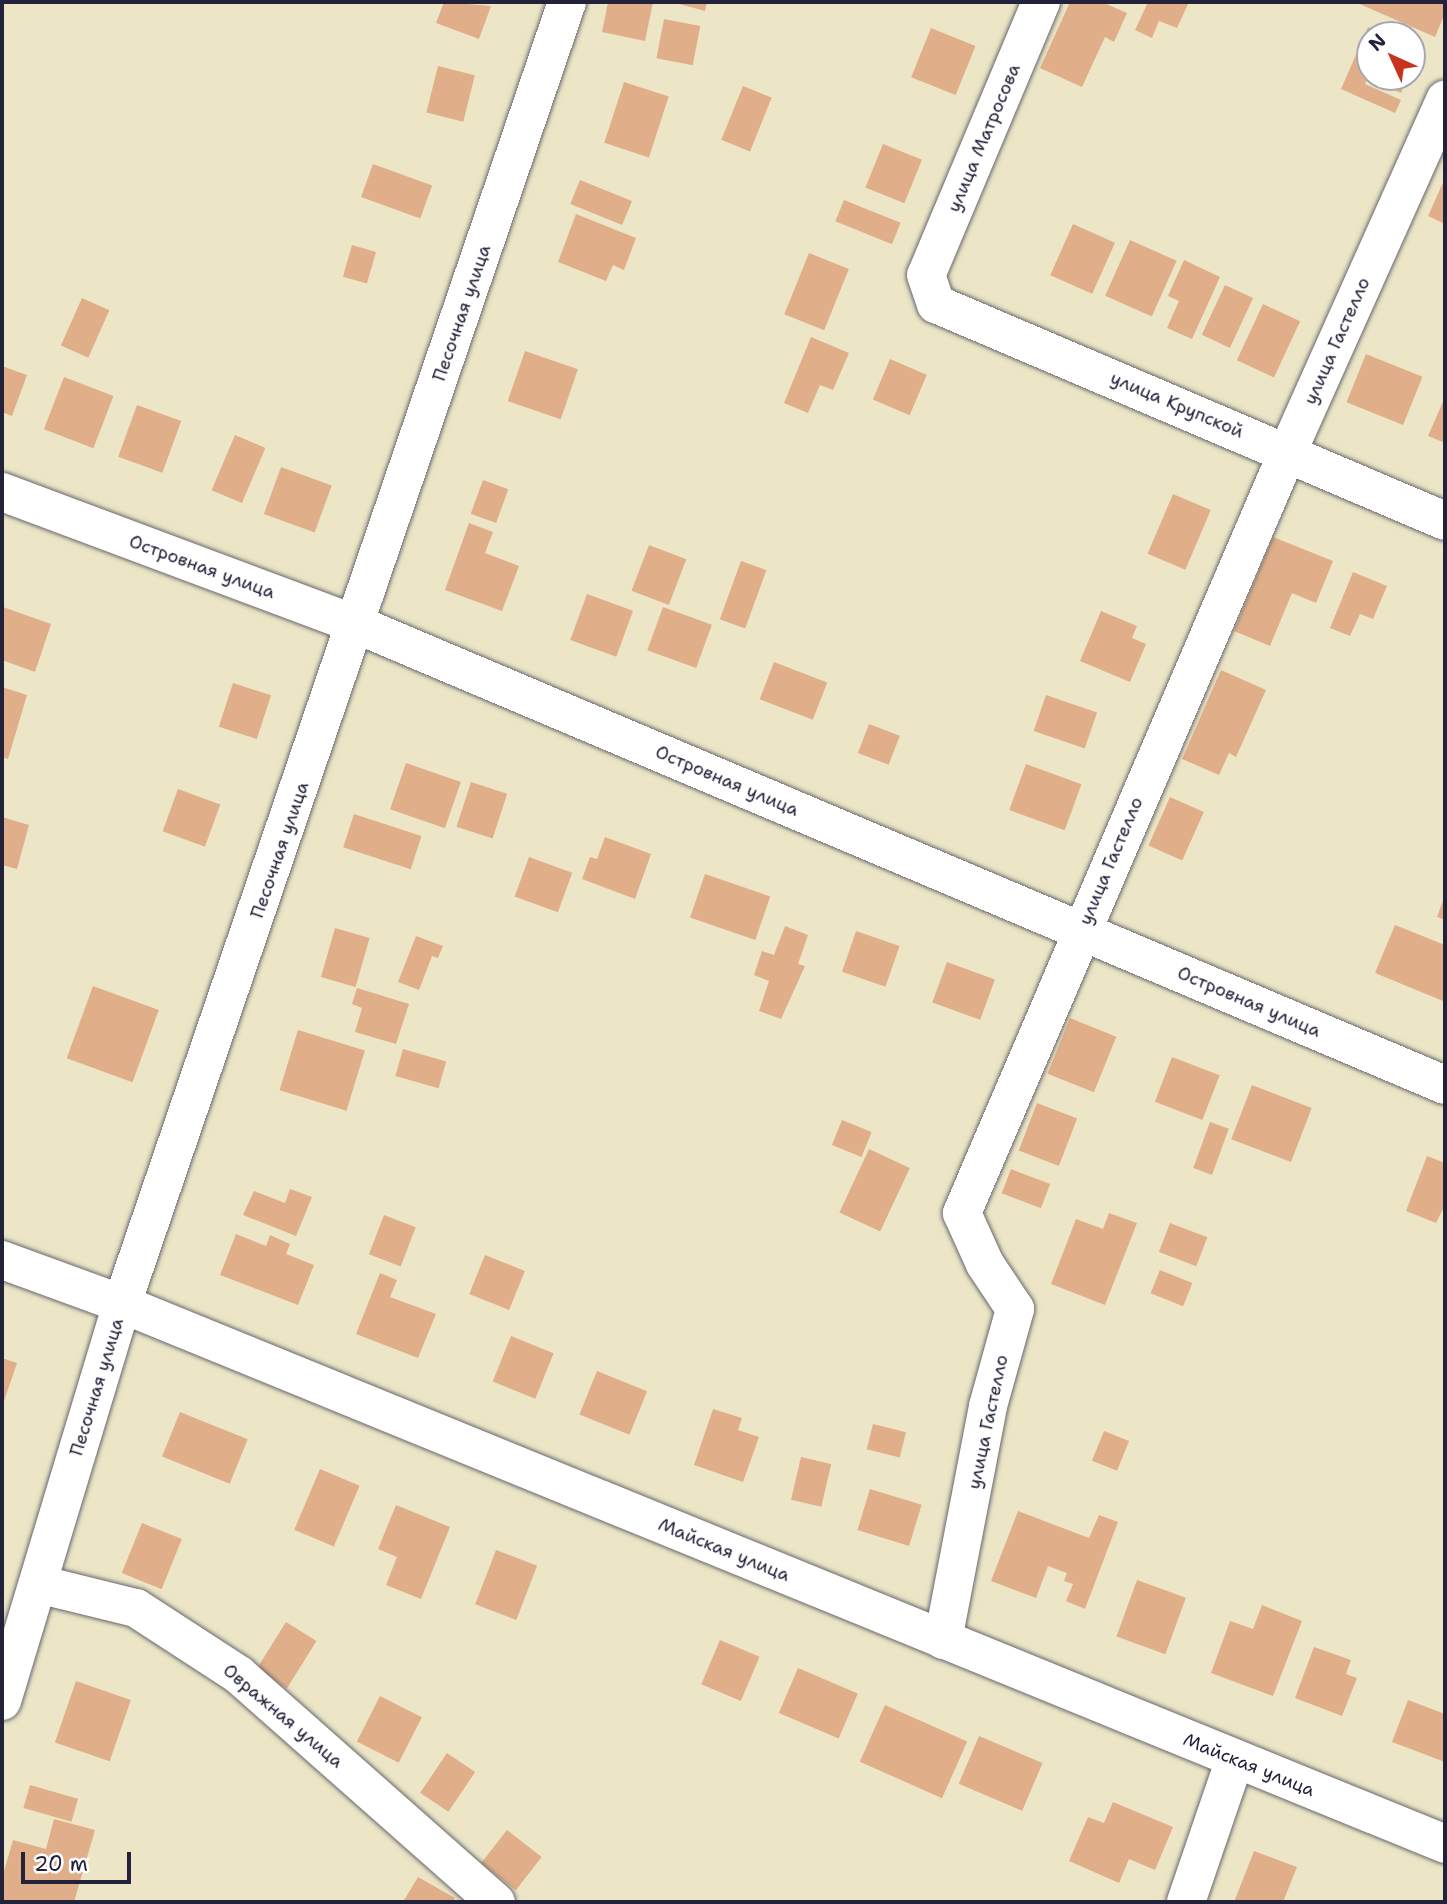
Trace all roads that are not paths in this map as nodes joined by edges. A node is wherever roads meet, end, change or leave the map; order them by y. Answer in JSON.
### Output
{"nodes":[{"id":1,"x":567,"y":2,"type":"edge"},
{"id":2,"x":1041,"y":2,"type":"edge"},
{"id":3,"x":1445,"y":100,"type":"edge"},
{"id":4,"x":926,"y":275,"type":"joint"},
{"id":5,"x":1288,"y":451,"type":"junction"},
{"id":6,"x":2,"y":492,"type":"edge"},
{"id":7,"x":1445,"y":521,"type":"edge"},
{"id":8,"x":358,"y":625,"type":"junction"},
{"id":9,"x":1081,"y":931,"type":"junction"},
{"id":10,"x":1445,"y":1085,"type":"edge"},
{"id":11,"x":2,"y":1260,"type":"edge"},
{"id":12,"x":122,"y":1304,"type":"junction"},
{"id":13,"x":38,"y":1584,"type":"junction"},
{"id":14,"x":943,"y":1640,"type":"junction"},
{"id":15,"x":2,"y":1701,"type":"edge"},
{"id":16,"x":1235,"y":1759,"type":"junction"},
{"id":17,"x":1445,"y":1844,"type":"edge"},
{"id":18,"x":496,"y":1902,"type":"edge"},
{"id":19,"x":1186,"y":1902,"type":"edge"}],
"edges":[{"from":1,"to":8,"type":"street","name":"Песочная улица"},
{"from":2,"to":4,"type":"street","name":"улица Матросова"},
{"from":3,"to":5,"type":"street","name":"улица Гастелло"},
{"from":4,"to":5,"type":"street","name":"улица Крупской"},
{"from":5,"to":7,"type":"street","name":"улица Крупской"},
{"from":5,"to":9,"type":"street","name":"улица Гастелло"},
{"from":6,"to":8,"type":"street","name":"Островная улица"},
{"from":8,"to":9,"type":"street","name":"Островная улица"},
{"from":8,"to":12,"type":"street","name":"Песочная улица"},
{"from":9,"to":10,"type":"street","name":"Островная улица"},
{"from":9,"to":14,"type":"street","name":"улица Гастелло"},
{"from":11,"to":12,"type":"street","name":"Майская улица"},
{"from":12,"to":13,"type":"street","name":"Песочная улица"},
{"from":12,"to":14,"type":"street","name":"Майская улица"},
{"from":13,"to":15,"type":"street","name":"Песочная улица"},
{"from":13,"to":18,"type":"street","name":"Овражная улица"},
{"from":14,"to":16,"type":"street","name":"Майская улица"},
{"from":16,"to":17,"type":"street","name":"Майская улица"},
{"from":16,"to":19,"type":"street"}]}
